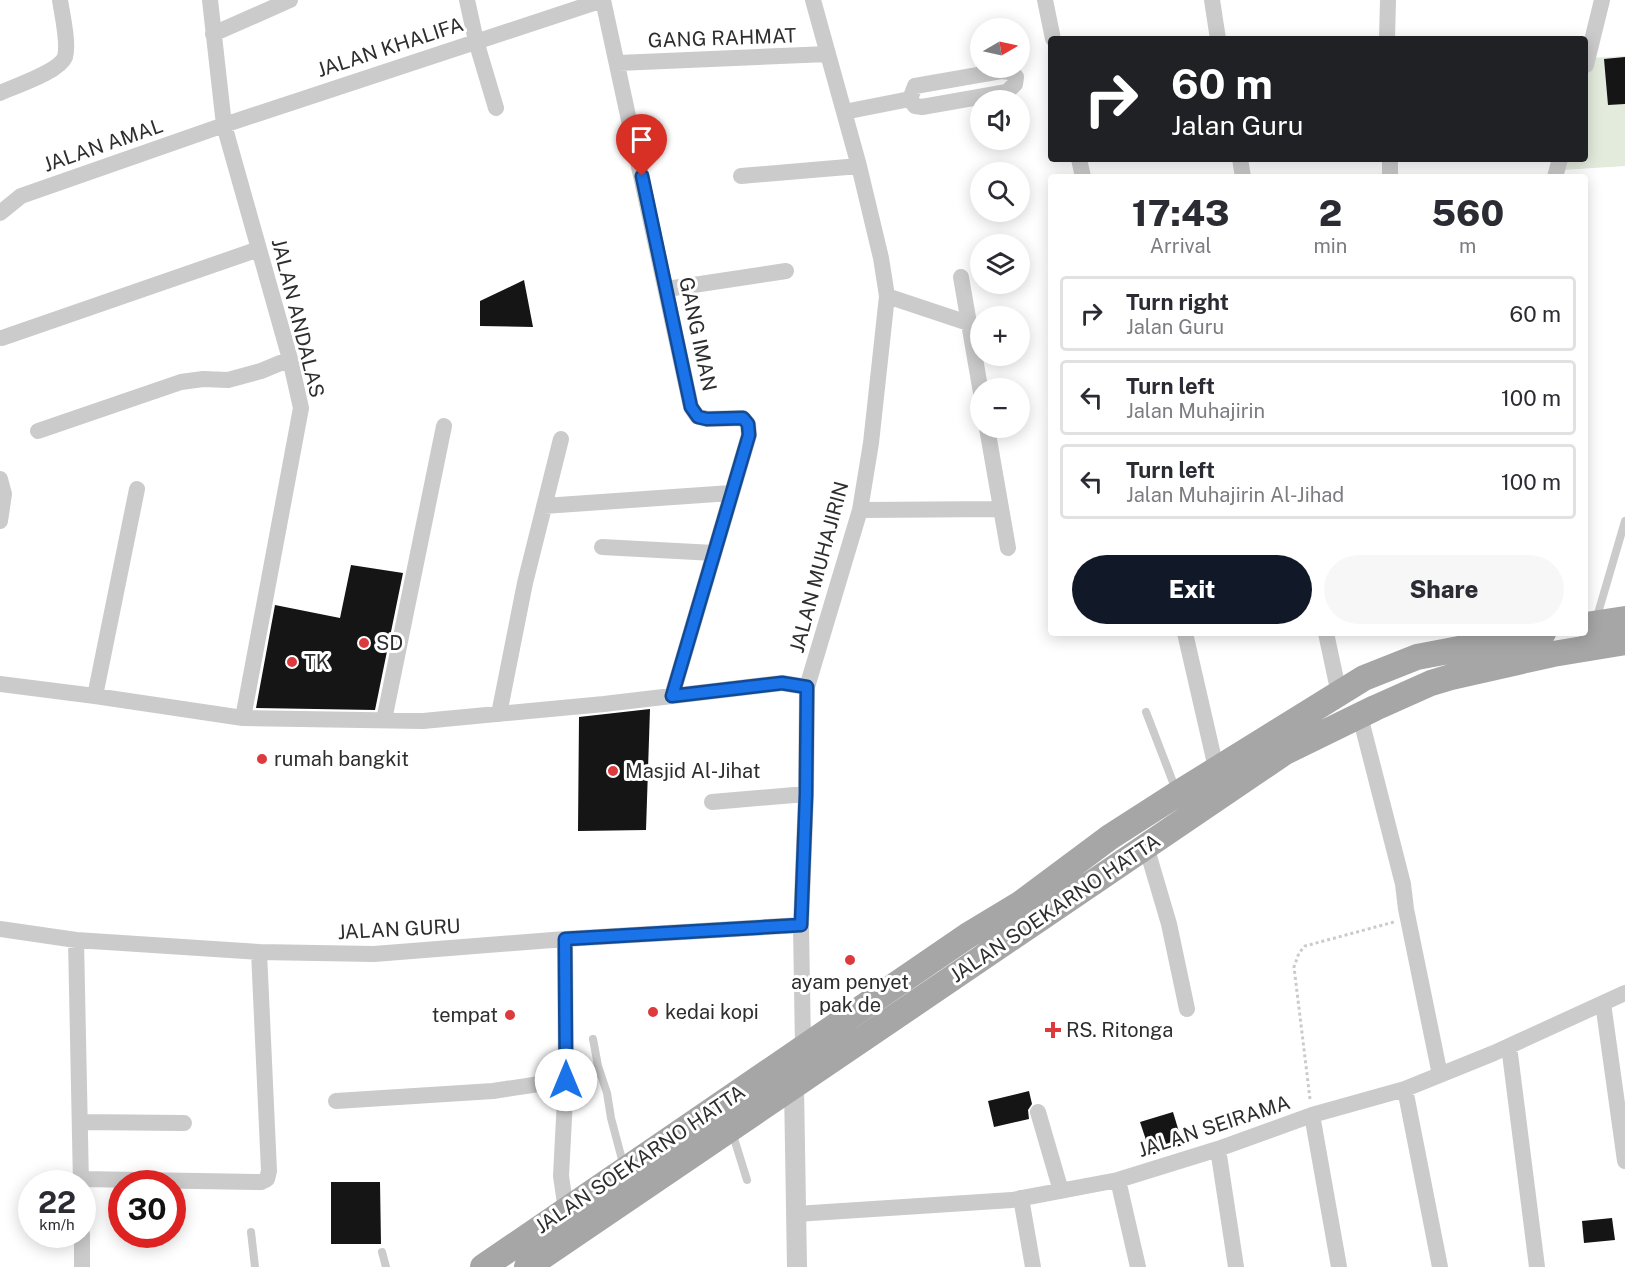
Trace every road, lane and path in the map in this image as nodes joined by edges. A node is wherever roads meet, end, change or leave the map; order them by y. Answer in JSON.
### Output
{"nodes":[{"id":1,"x":60,"y":0,"type":"edge"},
{"id":2,"x":210,"y":0,"type":"edge"},
{"id":3,"x":290,"y":0,"type":"edge"},
{"id":4,"x":467,"y":0,"type":"edge"},
{"id":5,"x":603,"y":0,"type":"edge"},
{"id":6,"x":813,"y":0,"type":"edge"},
{"id":7,"x":1045,"y":0,"type":"edge"},
{"id":8,"x":1212,"y":0,"type":"edge"},
{"id":9,"x":1388,"y":0,"type":"edge"},
{"id":10,"x":1602,"y":0,"type":"edge"},
{"id":11,"x":213,"y":34,"type":"junction"},
{"id":12,"x":1052,"y":36,"type":"edge"},
{"id":13,"x":1218,"y":36,"type":"edge"},
{"id":14,"x":1387,"y":36,"type":"edge"},
{"id":15,"x":476,"y":41,"type":"junction"},
{"id":16,"x":1588,"y":44,"type":"edge"},
{"id":17,"x":828,"y":54,"type":"junction"},
{"id":18,"x":618,"y":63,"type":"junction"},
{"id":19,"x":0,"y":93,"type":"edge"},
{"id":20,"x":910,"y":99,"type":"junction"},
{"id":21,"x":496,"y":108,"type":"dead end"},
{"id":22,"x":844,"y":112,"type":"junction"},
{"id":23,"x":224,"y":125,"type":"junction"},
{"id":24,"x":859,"y":166,"type":"junction"},
{"id":25,"x":741,"y":176,"type":"dead end"},
{"id":26,"x":0,"y":213,"type":"edge"},
{"id":27,"x":259,"y":249,"type":"junction"},
{"id":28,"x":786,"y":271,"type":"dead end"},
{"id":29,"x":961,"y":277,"type":"dead end"},
{"id":30,"x":667,"y":289,"type":"junction"},
{"id":31,"x":887,"y":296,"type":"junction"},
{"id":32,"x":968,"y":323,"type":"junction"},
{"id":33,"x":2,"y":338,"type":"dead end"},
{"id":34,"x":290,"y":359,"type":"junction"},
{"id":35,"x":978,"y":378,"type":"edge"},
{"id":36,"x":444,"y":426,"type":"dead end"},
{"id":37,"x":38,"y":431,"type":"dead end"},
{"id":38,"x":989,"y":438,"type":"edge"},
{"id":39,"x":561,"y":439,"type":"dead end"},
{"id":40,"x":0,"y":479,"type":"edge"},
{"id":41,"x":137,"y":489,"type":"dead end"},
{"id":42,"x":731,"y":493,"type":"junction"},
{"id":43,"x":544,"y":506,"type":"junction"},
{"id":44,"x":1001,"y":509,"type":"junction"},
{"id":45,"x":860,"y":510,"type":"junction"},
{"id":46,"x":0,"y":521,"type":"edge"},
{"id":47,"x":1625,"y":521,"type":"edge"},
{"id":48,"x":602,"y":547,"type":"dead end"},
{"id":49,"x":1008,"y":548,"type":"dead end"},
{"id":50,"x":714,"y":553,"type":"junction"},
{"id":51,"x":1625,"y":619,"type":"edge"},
{"id":52,"x":1590,"y":624,"type":"edge"},
{"id":53,"x":1186,"y":636,"type":"edge"},
{"id":54,"x":1327,"y":636,"type":"edge"},
{"id":55,"x":1512,"y":636,"type":"edge"},
{"id":56,"x":1450,"y":642,"type":"edge"},
{"id":57,"x":1625,"y":642,"type":"edge"},
{"id":58,"x":0,"y":684,"type":"edge"},
{"id":59,"x":807,"y":687,"type":"junction"},
{"id":60,"x":1339,"y":694,"type":"junction"},
{"id":61,"x":95,"y":696,"type":"junction"},
{"id":62,"x":672,"y":696,"type":"junction"},
{"id":63,"x":1146,"y":712,"type":"dead end"},
{"id":64,"x":499,"y":714,"type":"junction"},
{"id":65,"x":1360,"y":716,"type":"junction"},
{"id":66,"x":243,"y":718,"type":"junction"},
{"id":67,"x":384,"y":720,"type":"junction"},
{"id":68,"x":1216,"y":768,"type":"junction"},
{"id":69,"x":806,"y":794,"type":"junction"},
{"id":70,"x":1177,"y":794,"type":"junction"},
{"id":71,"x":712,"y":802,"type":"dead end"},
{"id":72,"x":1110,"y":837,"type":"junction"},
{"id":73,"x":1146,"y":846,"type":"junction"},
{"id":74,"x":1125,"y":860,"type":"junction"},
{"id":75,"x":1406,"y":909,"type":"junction"},
{"id":76,"x":801,"y":925,"type":"junction"},
{"id":77,"x":0,"y":929,"type":"edge"},
{"id":78,"x":565,"y":939,"type":"junction"},
{"id":79,"x":76,"y":940,"type":"junction"},
{"id":80,"x":259,"y":952,"type":"junction"},
{"id":81,"x":1625,"y":993,"type":"edge"},
{"id":82,"x":1603,"y":1003,"type":"junction"},
{"id":83,"x":1187,"y":1009,"type":"dead end"},
{"id":84,"x":594,"y":1039,"type":"dead end"},
{"id":85,"x":1509,"y":1046,"type":"junction"},
{"id":86,"x":803,"y":1048,"type":"junction"},
{"id":87,"x":1440,"y":1075,"type":"junction"},
{"id":88,"x":566,"y":1080,"type":"junction"},
{"id":89,"x":794,"y":1086,"type":"junction"},
{"id":90,"x":1405,"y":1089,"type":"junction"},
{"id":91,"x":336,"y":1101,"type":"dead end"},
{"id":92,"x":1038,"y":1112,"type":"dead end"},
{"id":93,"x":1312,"y":1115,"type":"junction"},
{"id":94,"x":80,"y":1122,"type":"junction"},
{"id":95,"x":184,"y":1123,"type":"dead end"},
{"id":96,"x":731,"y":1129,"type":"junction"},
{"id":97,"x":1218,"y":1149,"type":"junction"},
{"id":98,"x":1625,"y":1161,"type":"edge"},
{"id":99,"x":81,"y":1170,"type":"edge"},
{"id":100,"x":625,"y":1170,"type":"junction"},
{"id":101,"x":747,"y":1180,"type":"dead end"},
{"id":102,"x":1118,"y":1180,"type":"junction"},
{"id":103,"x":96,"y":1181,"type":"edge"},
{"id":104,"x":1061,"y":1191,"type":"junction"},
{"id":105,"x":1022,"y":1198,"type":"junction"},
{"id":106,"x":566,"y":1210,"type":"junction"},
{"id":107,"x":796,"y":1214,"type":"junction"},
{"id":108,"x":251,"y":1232,"type":"dead end"},
{"id":109,"x":82,"y":1248,"type":"edge"},
{"id":110,"x":382,"y":1251,"type":"dead end"},
{"id":111,"x":1533,"y":1266,"type":"edge"},
{"id":112,"x":82,"y":1267,"type":"edge"},
{"id":113,"x":255,"y":1267,"type":"edge"},
{"id":114,"x":386,"y":1267,"type":"edge"},
{"id":115,"x":483,"y":1267,"type":"edge"},
{"id":116,"x":527,"y":1267,"type":"edge"},
{"id":117,"x":797,"y":1267,"type":"edge"},
{"id":118,"x":1034,"y":1267,"type":"edge"},
{"id":119,"x":1138,"y":1267,"type":"edge"},
{"id":120,"x":1236,"y":1267,"type":"edge"},
{"id":121,"x":1339,"y":1267,"type":"edge"},
{"id":122,"x":1440,"y":1267,"type":"edge"}],
"edges":[{"from":1,"to":19,"type":"street"},
{"from":2,"to":11,"type":"street","name":"JALAN ANDALAS"},
{"from":3,"to":11,"type":"street"},
{"from":4,"to":15,"type":"street"},
{"from":5,"to":15,"type":"street","name":"JALAN KHALIFA"},
{"from":5,"to":18,"type":"street","name":"GANG IMAN"},
{"from":6,"to":17,"type":"street","name":"JALAN MUHAJIRIN"},
{"from":7,"to":12,"type":"street"},
{"from":8,"to":13,"type":"street"},
{"from":9,"to":14,"type":"street"},
{"from":10,"to":16,"type":"street"},
{"from":11,"to":23,"type":"street","name":"JALAN ANDALAS"},
{"from":15,"to":21,"type":"street"},
{"from":15,"to":23,"type":"street","name":"JALAN KHALIFA"},
{"from":17,"to":18,"type":"street","name":"GANG RAHMAT"},
{"from":17,"to":22,"type":"street","name":"JALAN MUHAJIRIN"},
{"from":18,"to":30,"type":"street","name":"GANG IMAN"},
{"from":20,"to":20,"type":"street"},
{"from":20,"to":22,"type":"street"},
{"from":22,"to":24,"type":"street","name":"JALAN MUHAJIRIN"},
{"from":23,"to":26,"type":"street","name":"JALAN AMAL"},
{"from":23,"to":27,"type":"street","name":"JALAN ANDALAS"},
{"from":24,"to":25,"type":"street"},
{"from":24,"to":31,"type":"street","name":"JALAN MUHAJIRIN"},
{"from":27,"to":33,"type":"street"},
{"from":27,"to":34,"type":"street","name":"JALAN ANDALAS"},
{"from":28,"to":30,"type":"street"},
{"from":29,"to":32,"type":"street"},
{"from":30,"to":42,"type":"street","name":"GANG IMAN"},
{"from":31,"to":32,"type":"street"},
{"from":31,"to":45,"type":"street","name":"JALAN MUHAJIRIN"},
{"from":32,"to":35,"type":"street"},
{"from":34,"to":37,"type":"street"},
{"from":34,"to":66,"type":"street","name":"JALAN ANDALAS"},
{"from":36,"to":67,"type":"street"},
{"from":38,"to":44,"type":"street"},
{"from":39,"to":43,"type":"street"},
{"from":40,"to":46,"type":"street"},
{"from":41,"to":61,"type":"street"},
{"from":42,"to":43,"type":"street"},
{"from":42,"to":50,"type":"street","name":"GANG IMAN"},
{"from":43,"to":64,"type":"street"},
{"from":44,"to":45,"type":"street"},
{"from":44,"to":49,"type":"street"},
{"from":45,"to":59,"type":"street","name":"JALAN MUHAJIRIN"},
{"from":47,"to":52,"type":"lane"},
{"from":48,"to":50,"type":"street"},
{"from":50,"to":62,"type":"street","name":"GANG IMAN"},
{"from":51,"to":52,"type":"main road"},
{"from":53,"to":68,"type":"street"},
{"from":54,"to":60,"type":"street"},
{"from":55,"to":56,"type":"main road","name":"JALAN SOEKARNO HATTA"},
{"from":56,"to":60,"type":"main road","name":"JALAN SOEKARNO HATTA"},
{"from":57,"to":65,"type":"main road","name":"JALAN SOEKARNO HATTA"},
{"from":58,"to":61,"type":"street"},
{"from":59,"to":62,"type":"street"},
{"from":59,"to":69,"type":"street","name":"JALAN MUHAJIRIN"},
{"from":60,"to":68,"type":"main road","name":"JALAN SOEKARNO HATTA"},
{"from":61,"to":66,"type":"street"},
{"from":62,"to":64,"type":"street"},
{"from":63,"to":70,"type":"lane"},
{"from":64,"to":67,"type":"street"},
{"from":65,"to":73,"type":"main road","name":"JALAN SOEKARNO HATTA"},
{"from":65,"to":75,"type":"street"},
{"from":66,"to":67,"type":"street"},
{"from":68,"to":70,"type":"main road","name":"JALAN SOEKARNO HATTA"},
{"from":69,"to":71,"type":"street"},
{"from":69,"to":76,"type":"street","name":"JALAN MUHAJIRIN"},
{"from":70,"to":72,"type":"main road","name":"JALAN SOEKARNO HATTA"},
{"from":72,"to":74,"type":"main road"},
{"from":72,"to":86,"type":"main road","name":"JALAN SOEKARNO HATTA"},
{"from":73,"to":74,"type":"main road","name":"JALAN SOEKARNO HATTA"},
{"from":73,"to":83,"type":"street"},
{"from":74,"to":89,"type":"main road","name":"JALAN SOEKARNO HATTA"},
{"from":75,"to":87,"type":"street"},
{"from":75,"to":93,"type":"path"},
{"from":76,"to":78,"type":"street","name":"JALAN GURU"},
{"from":76,"to":86,"type":"street","name":"JALAN MUHAJIRIN"},
{"from":77,"to":79,"type":"street","name":"JALAN GURU"},
{"from":78,"to":80,"type":"street","name":"JALAN GURU"},
{"from":78,"to":88,"type":"street"},
{"from":79,"to":80,"type":"street","name":"JALAN GURU"},
{"from":79,"to":94,"type":"street"},
{"from":80,"to":103,"type":"street"},
{"from":81,"to":82,"type":"street","name":"JALAN SEIRAMA"},
{"from":82,"to":85,"type":"street","name":"JALAN SEIRAMA"},
{"from":82,"to":98,"type":"street"},
{"from":84,"to":100,"type":"lane"},
{"from":85,"to":87,"type":"street","name":"JALAN SEIRAMA"},
{"from":85,"to":111,"type":"street"},
{"from":86,"to":100,"type":"main road","name":"JALAN SOEKARNO HATTA"},
{"from":87,"to":90,"type":"street","name":"JALAN SEIRAMA"},
{"from":88,"to":91,"type":"street"},
{"from":88,"to":106,"type":"street"},
{"from":89,"to":96,"type":"main road","name":"JALAN SOEKARNO HATTA"},
{"from":89,"to":107,"type":"street"},
{"from":90,"to":93,"type":"street","name":"JALAN SEIRAMA"},
{"from":90,"to":122,"type":"street"},
{"from":92,"to":104,"type":"street"},
{"from":93,"to":97,"type":"street","name":"JALAN SEIRAMA"},
{"from":93,"to":121,"type":"street"},
{"from":94,"to":95,"type":"street"},
{"from":94,"to":99,"type":"street"},
{"from":96,"to":101,"type":"lane"},
{"from":96,"to":116,"type":"main road","name":"JALAN SOEKARNO HATTA"},
{"from":97,"to":102,"type":"street","name":"JALAN SEIRAMA"},
{"from":97,"to":120,"type":"street"},
{"from":100,"to":106,"type":"main road","name":"JALAN SOEKARNO HATTA"},
{"from":102,"to":104,"type":"street","name":"JALAN SEIRAMA"},
{"from":102,"to":119,"type":"street"},
{"from":104,"to":105,"type":"street","name":"JALAN SEIRAMA"},
{"from":105,"to":107,"type":"street","name":"JALAN SEIRAMA"},
{"from":105,"to":118,"type":"street"},
{"from":106,"to":115,"type":"main road","name":"JALAN SOEKARNO HATTA"},
{"from":107,"to":117,"type":"street"},
{"from":108,"to":113,"type":"lane"},
{"from":109,"to":112,"type":"street"},
{"from":110,"to":114,"type":"lane"}]}
